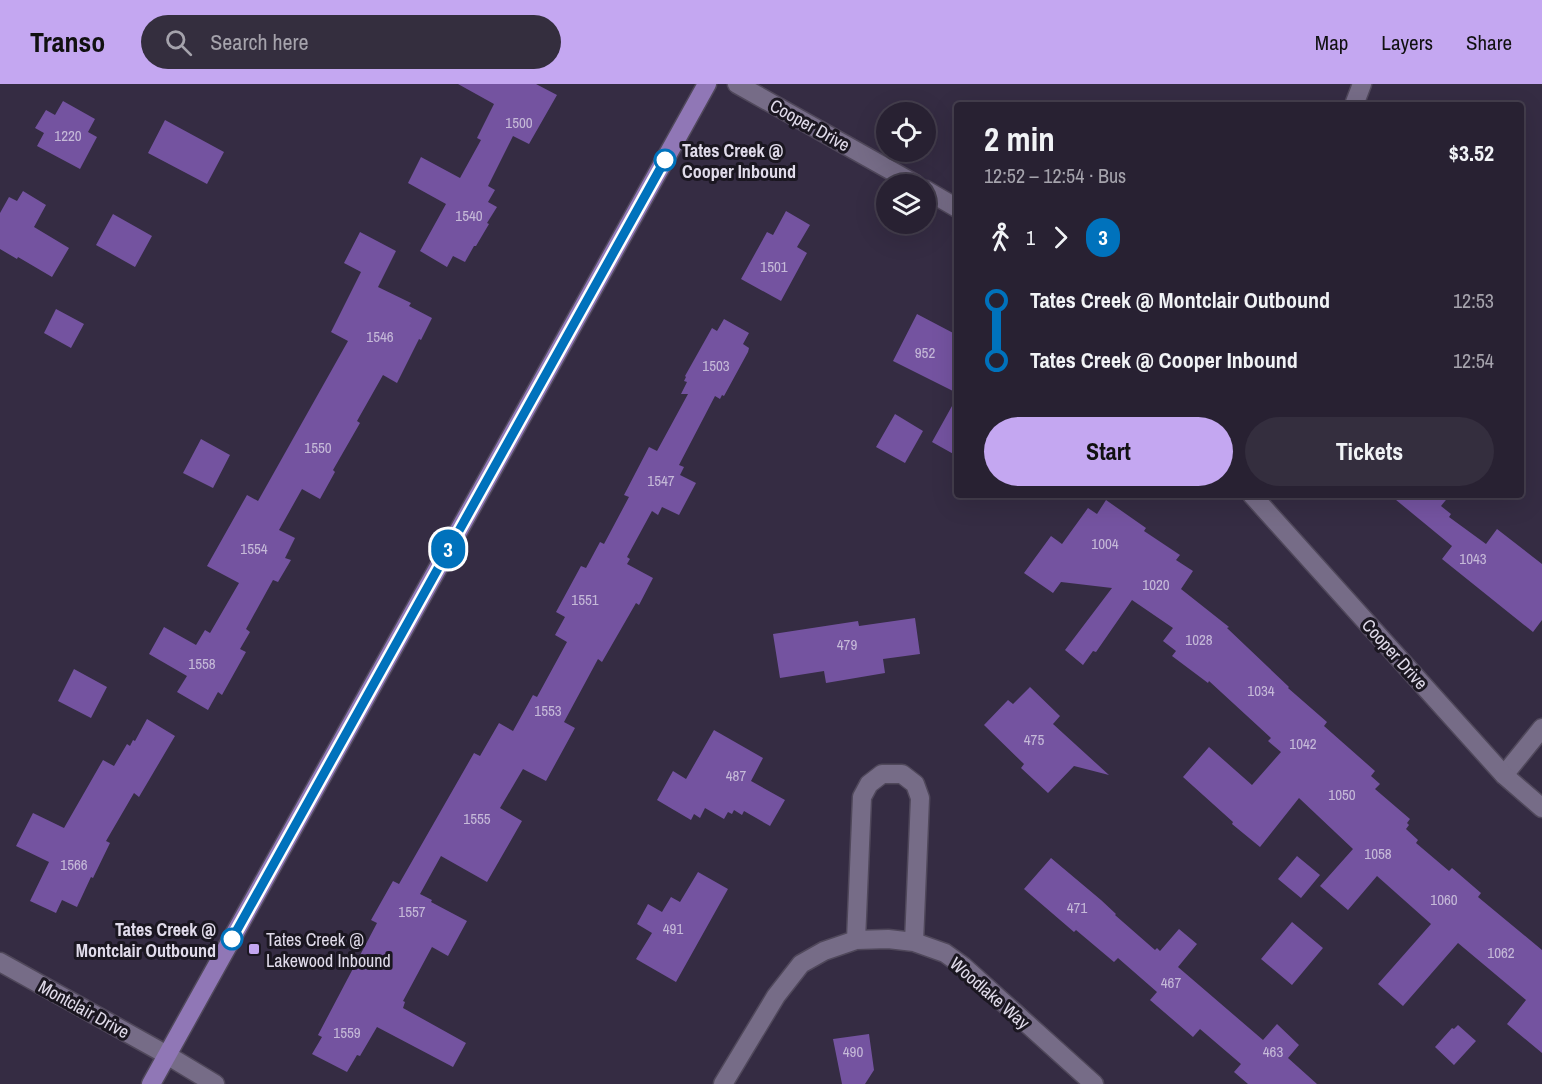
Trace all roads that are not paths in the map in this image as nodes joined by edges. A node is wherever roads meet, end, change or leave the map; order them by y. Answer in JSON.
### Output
{"nodes":[{"id":1,"x":707,"y":84,"type":"edge"},
{"id":2,"x":736,"y":84,"type":"edge"},
{"id":3,"x":1362,"y":84,"type":"edge"},
{"id":4,"x":1355,"y":102,"type":"edge"},
{"id":5,"x":897,"y":174,"type":"edge"},
{"id":6,"x":936,"y":196,"type":"edge"},
{"id":7,"x":954,"y":206,"type":"edge"},
{"id":8,"x":1255,"y":498,"type":"edge"},
{"id":9,"x":1542,"y":728,"type":"edge"},
{"id":10,"x":1504,"y":775,"type":"junction"},
{"id":11,"x":1542,"y":808,"type":"edge"},
{"id":12,"x":856,"y":940,"type":"junction"},
{"id":13,"x":914,"y":942,"type":"junction"},
{"id":14,"x":0,"y":962,"type":"edge"},
{"id":15,"x":167,"y":1055,"type":"junction"},
{"id":16,"x":151,"y":1084,"type":"edge"},
{"id":17,"x":215,"y":1084,"type":"edge"},
{"id":18,"x":723,"y":1084,"type":"edge"},
{"id":19,"x":1094,"y":1084,"type":"edge"}],
"edges":[{"from":1,"to":15,"type":"main road"},
{"from":2,"to":5,"type":"street","name":"Cooper Drive"},
{"from":3,"to":4,"type":"street"},
{"from":6,"to":7,"type":"street"},
{"from":8,"to":10,"type":"street","name":"Cooper Drive"},
{"from":9,"to":10,"type":"street"},
{"from":10,"to":11,"type":"street","name":"Cooper Drive"},
{"from":12,"to":13,"type":"street","name":"Woodlake Way"},
{"from":12,"to":13,"type":"street"},
{"from":12,"to":18,"type":"street","name":"Woodlake Way"},
{"from":13,"to":19,"type":"street","name":"Woodlake Way"},
{"from":14,"to":15,"type":"street","name":"Montclair Drive"},
{"from":15,"to":16,"type":"main road"},
{"from":15,"to":17,"type":"street","name":"Montclair Drive"}]}
